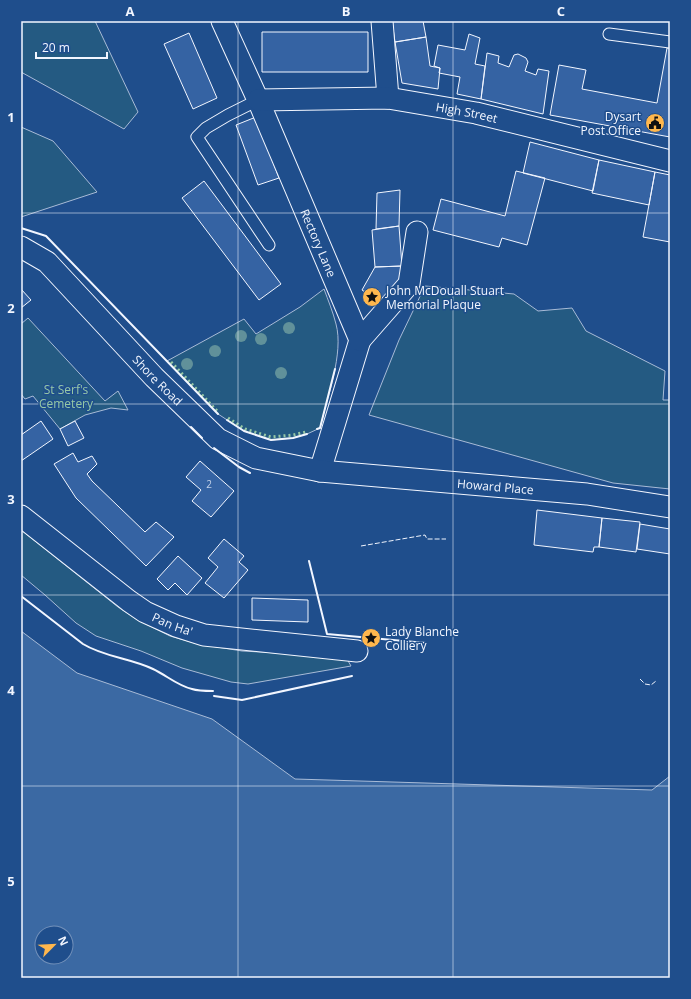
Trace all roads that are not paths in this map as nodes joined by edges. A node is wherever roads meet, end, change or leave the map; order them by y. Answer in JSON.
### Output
{"nodes":[{"id":1,"x":222,"y":21,"type":"edge"},
{"id":2,"x":382,"y":21,"type":"edge"},
{"id":3,"x":609,"y":34,"type":"dead end"},
{"id":4,"x":670,"y":42,"type":"edge"},
{"id":5,"x":388,"y":98,"type":"junction"},
{"id":6,"x":258,"y":100,"type":"junction"},
{"id":7,"x":670,"y":161,"type":"edge"},
{"id":8,"x":417,"y":232,"type":"dead end"},
{"id":9,"x":269,"y":244,"type":"dead end"},
{"id":10,"x":21,"y":247,"type":"edge"},
{"id":11,"x":360,"y":340,"type":"junction"},
{"id":12,"x":320,"y":471,"type":"junction"},
{"id":13,"x":670,"y":507,"type":"edge"},
{"id":14,"x":21,"y":516,"type":"edge"},
{"id":15,"x":357,"y":651,"type":"dead end"}],
"edges":[{"from":1,"to":6,"type":"street","name":"Rectory Lane"},
{"from":2,"to":5,"type":"street"},
{"from":3,"to":4,"type":"lane"},
{"from":5,"to":6,"type":"street","name":"High Street"},
{"from":5,"to":7,"type":"street","name":"High Street"},
{"from":6,"to":9,"type":"lane"},
{"from":6,"to":11,"type":"street","name":"Rectory Lane"},
{"from":8,"to":11,"type":"street"},
{"from":10,"to":12,"type":"street","name":"Shore Road"},
{"from":11,"to":12,"type":"street"},
{"from":12,"to":13,"type":"street","name":"Howard Place"},
{"from":14,"to":15,"type":"street","name":"Pan Ha'"}]}
